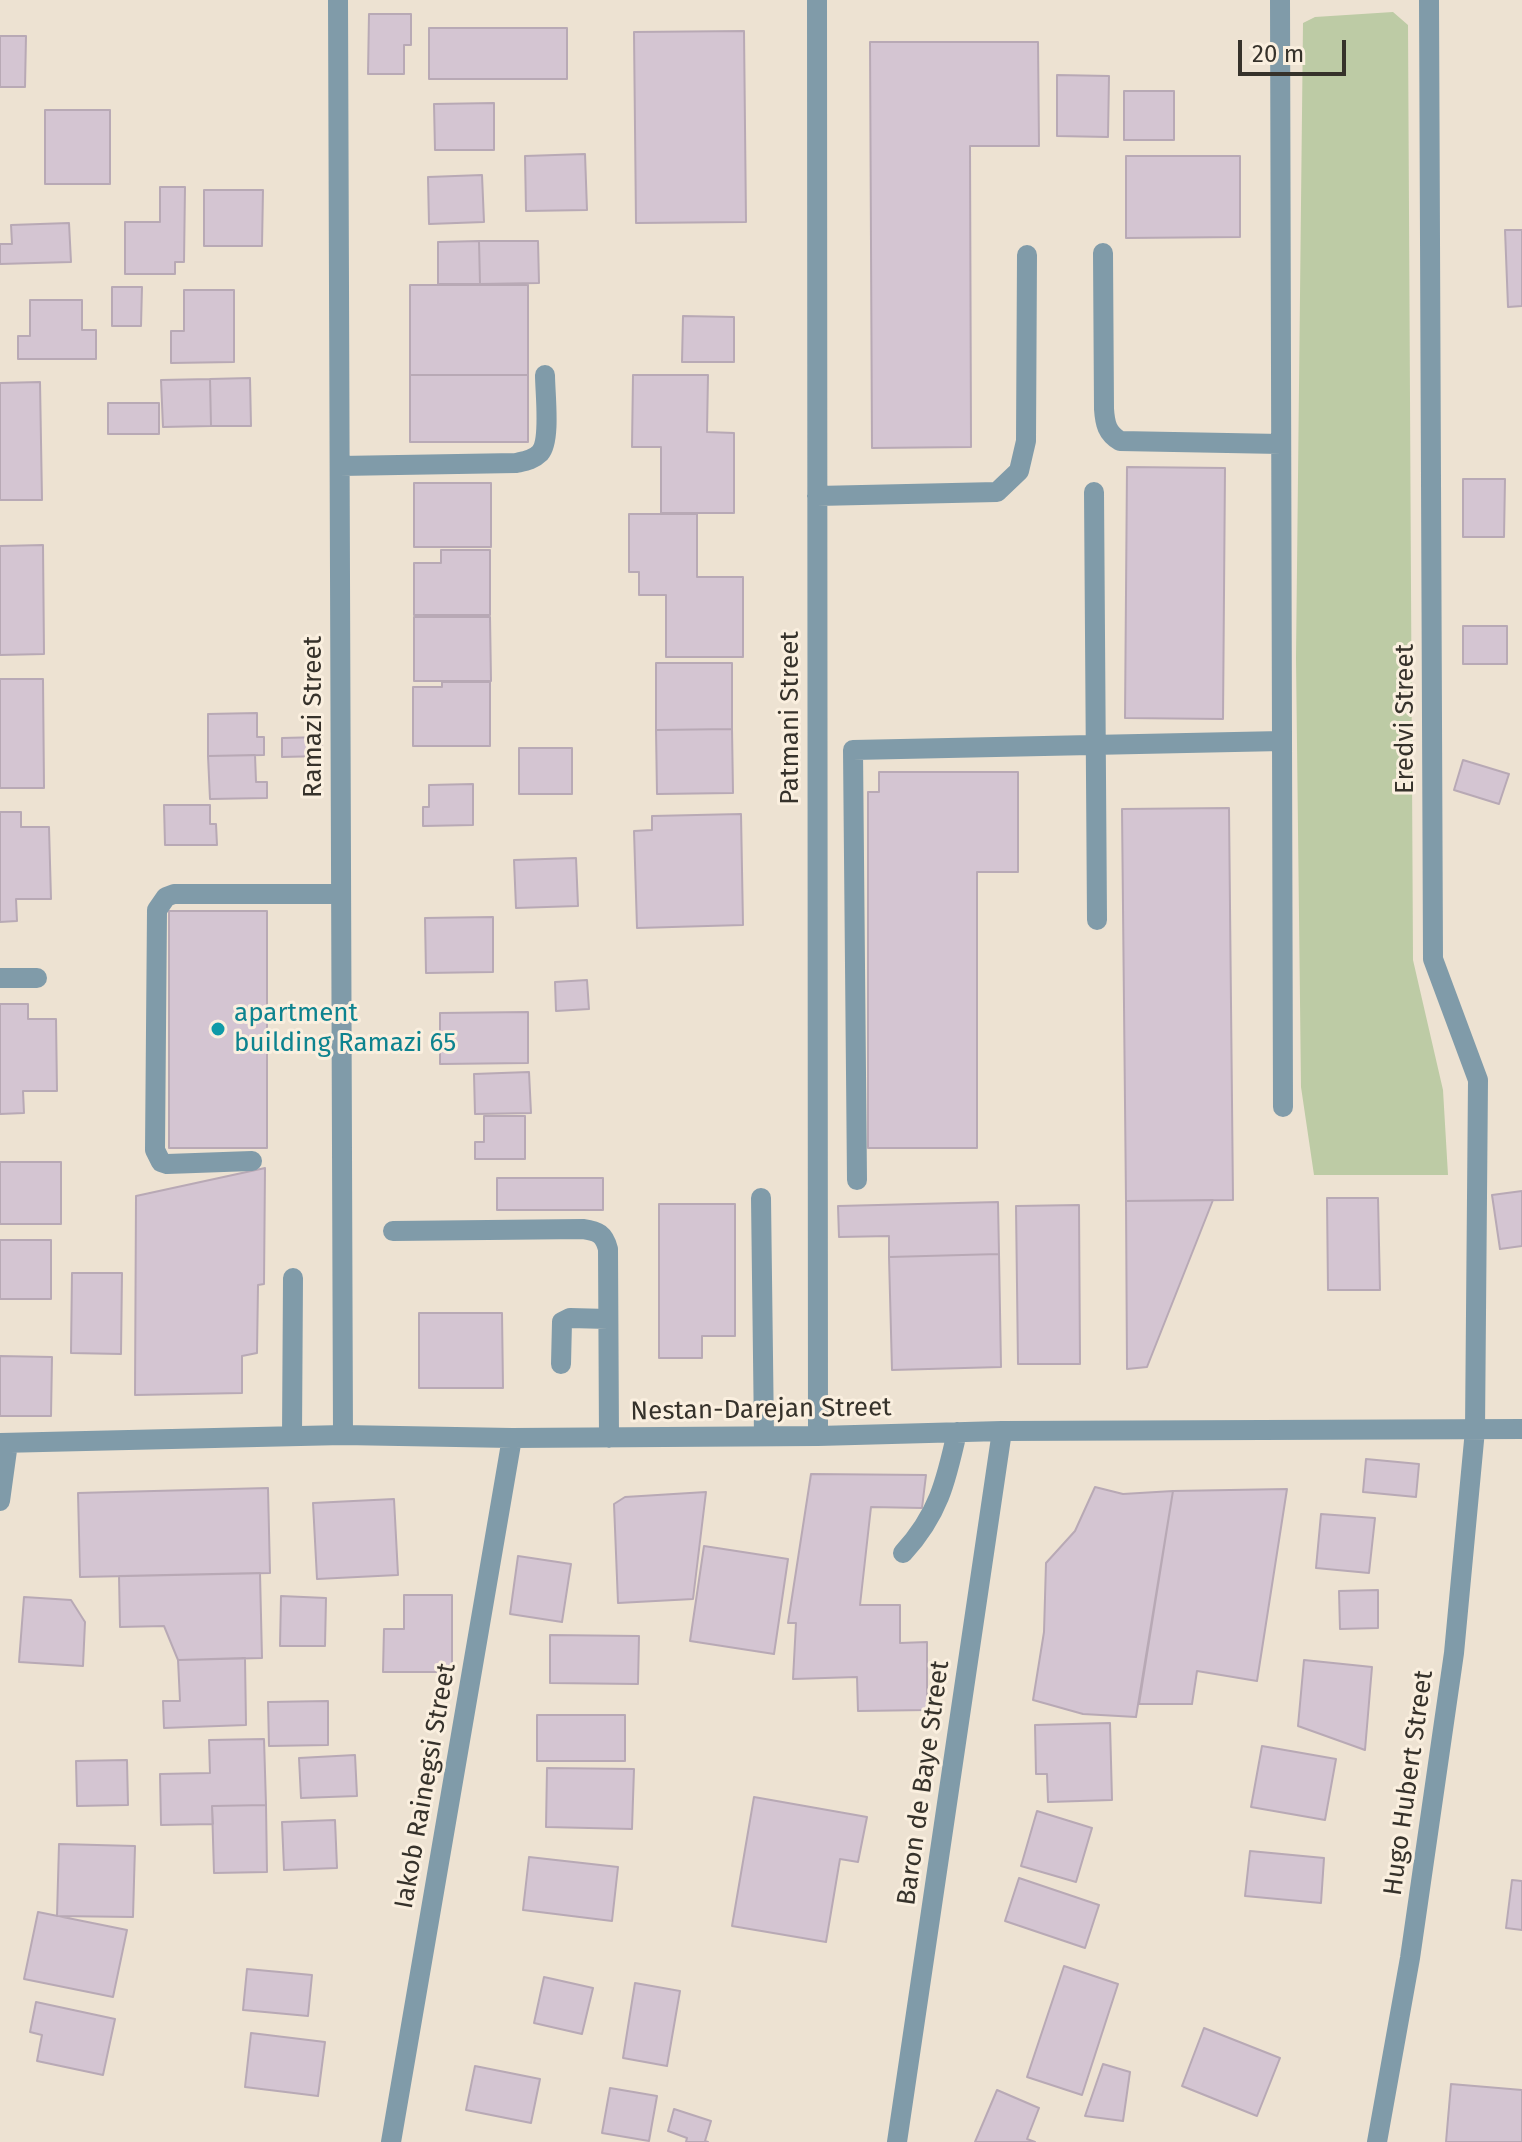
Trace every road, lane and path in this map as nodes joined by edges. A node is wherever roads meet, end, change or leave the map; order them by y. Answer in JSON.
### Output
{"nodes":[{"id":1,"x":338,"y":0,"type":"edge"},
{"id":2,"x":817,"y":0,"type":"edge"},
{"id":3,"x":1280,"y":0,"type":"edge"},
{"id":4,"x":1429,"y":0,"type":"edge"},
{"id":5,"x":1103,"y":253,"type":"dead end"},
{"id":6,"x":1027,"y":255,"type":"dead end"},
{"id":7,"x":545,"y":375,"type":"dead end"},
{"id":8,"x":1281,"y":444,"type":"junction"},
{"id":9,"x":340,"y":466,"type":"junction"},
{"id":10,"x":1094,"y":492,"type":"dead end"},
{"id":11,"x":817,"y":496,"type":"junction"},
{"id":12,"x":1282,"y":741,"type":"junction"},
{"id":13,"x":1095,"y":745,"type":"junction"},
{"id":14,"x":341,"y":894,"type":"junction"},
{"id":15,"x":1097,"y":920,"type":"dead end"},
{"id":16,"x":0,"y":978,"type":"edge"},
{"id":17,"x":37,"y":978,"type":"dead end"},
{"id":18,"x":1283,"y":1107,"type":"dead end"},
{"id":19,"x":252,"y":1161,"type":"dead end"},
{"id":20,"x":857,"y":1180,"type":"dead end"},
{"id":21,"x":761,"y":1198,"type":"dead end"},
{"id":22,"x":393,"y":1231,"type":"dead end"},
{"id":23,"x":293,"y":1278,"type":"dead end"},
{"id":24,"x":608,"y":1319,"type":"junction"},
{"id":25,"x":561,"y":1364,"type":"dead end"},
{"id":26,"x":1522,"y":1429,"type":"edge"},
{"id":27,"x":1475,"y":1430,"type":"junction"},
{"id":28,"x":1002,"y":1431,"type":"junction"},
{"id":29,"x":957,"y":1432,"type":"junction"},
{"id":30,"x":343,"y":1435,"type":"junction"},
{"id":31,"x":292,"y":1436,"type":"junction"},
{"id":32,"x":764,"y":1436,"type":"junction"},
{"id":33,"x":818,"y":1436,"type":"junction"},
{"id":34,"x":512,"y":1438,"type":"junction"},
{"id":35,"x":609,"y":1438,"type":"junction"},
{"id":36,"x":4,"y":1443,"type":"edge"},
{"id":37,"x":0,"y":1501,"type":"edge"},
{"id":38,"x":903,"y":1553,"type":"dead end"},
{"id":39,"x":391,"y":2142,"type":"edge"},
{"id":40,"x":897,"y":2142,"type":"edge"},
{"id":41,"x":1377,"y":2142,"type":"edge"}],
"edges":[{"from":1,"to":9,"type":"street","name":"Ramazi Street"},
{"from":2,"to":11,"type":"street","name":"Patmani Street"},
{"from":3,"to":8,"type":"street"},
{"from":4,"to":27,"type":"street","name":"Eredvi Street"},
{"from":5,"to":8,"type":"street"},
{"from":6,"to":11,"type":"street"},
{"from":7,"to":9,"type":"street"},
{"from":8,"to":12,"type":"street"},
{"from":9,"to":14,"type":"street","name":"Ramazi Street"},
{"from":10,"to":13,"type":"street"},
{"from":11,"to":33,"type":"street","name":"Patmani Street"},
{"from":12,"to":13,"type":"street"},
{"from":12,"to":18,"type":"street"},
{"from":13,"to":15,"type":"street"},
{"from":13,"to":20,"type":"street"},
{"from":14,"to":19,"type":"street"},
{"from":14,"to":30,"type":"street","name":"Ramazi Street"},
{"from":16,"to":17,"type":"street"},
{"from":21,"to":32,"type":"street"},
{"from":22,"to":24,"type":"street"},
{"from":23,"to":31,"type":"street"},
{"from":24,"to":25,"type":"street"},
{"from":24,"to":35,"type":"street"},
{"from":26,"to":27,"type":"street","name":"Nestan-Darejan Street"},
{"from":27,"to":28,"type":"street","name":"Nestan-Darejan Street"},
{"from":27,"to":41,"type":"street","name":"Hugo Hubert Street"},
{"from":28,"to":29,"type":"street","name":"Nestan-Darejan Street"},
{"from":28,"to":40,"type":"street","name":"Baron de Baye Street"},
{"from":29,"to":33,"type":"street","name":"Nestan-Darejan Street"},
{"from":29,"to":38,"type":"street"},
{"from":30,"to":31,"type":"street","name":"Nestan-Darejan Street"},
{"from":30,"to":34,"type":"street","name":"Nestan-Darejan Street"},
{"from":31,"to":36,"type":"street","name":"Nestan-Darejan Street"},
{"from":32,"to":33,"type":"street","name":"Nestan-Darejan Street"},
{"from":32,"to":35,"type":"street","name":"Nestan-Darejan Street"},
{"from":34,"to":35,"type":"street","name":"Nestan-Darejan Street"},
{"from":34,"to":39,"type":"street","name":"Iakob Rainegsi Street"},
{"from":36,"to":37,"type":"street"}]}
